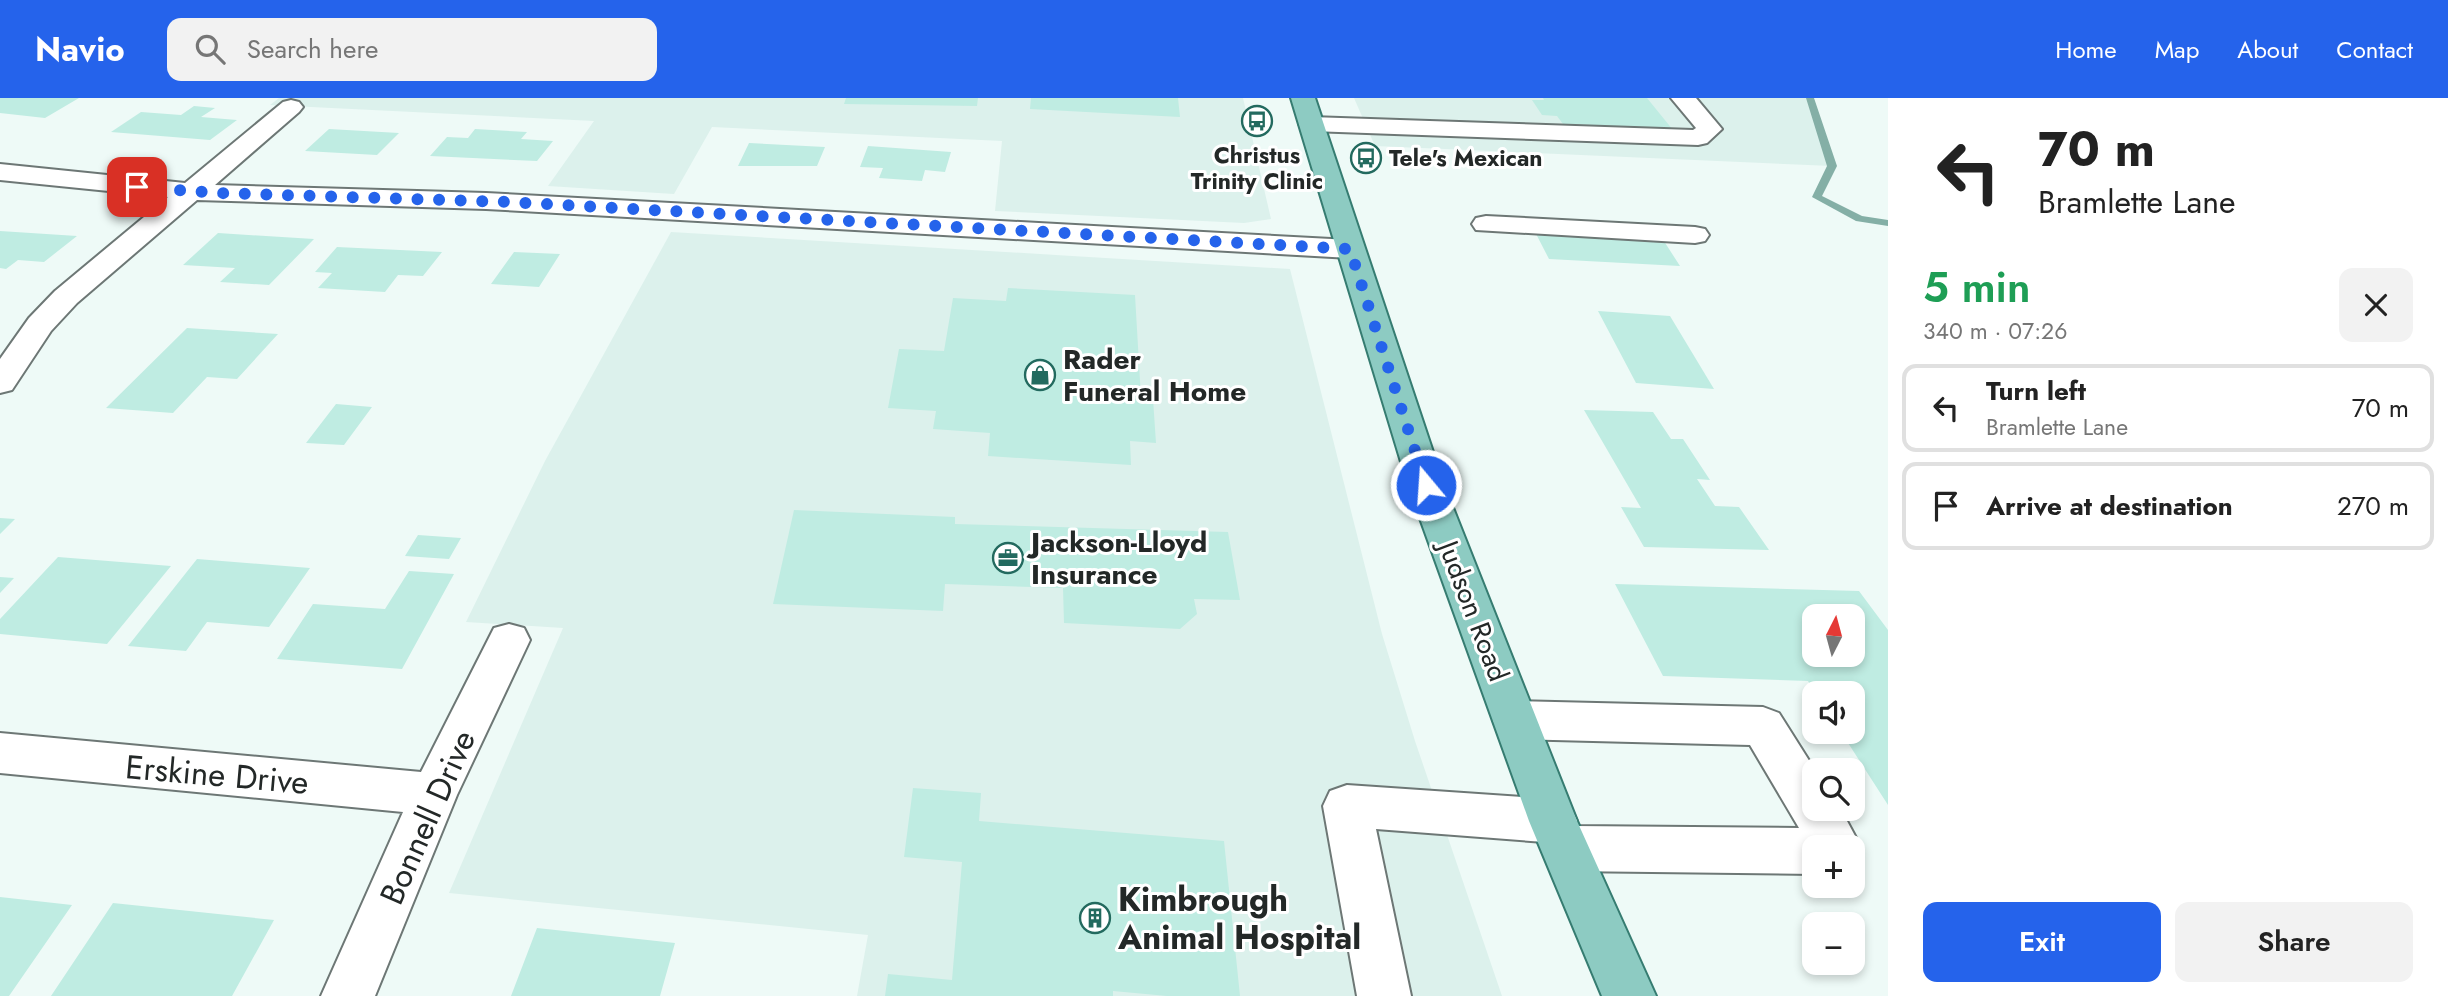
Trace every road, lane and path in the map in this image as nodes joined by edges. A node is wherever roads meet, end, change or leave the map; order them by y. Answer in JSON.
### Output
{"nodes":[{"id":1,"x":1683,"y":98,"type":"edge"},
{"id":2,"x":291,"y":107,"type":"dead end"},
{"id":3,"x":1487,"y":109,"type":"dead end"},
{"id":4,"x":1307,"y":111,"type":"edge"},
{"id":5,"x":1500,"y":131,"type":"junction"},
{"id":6,"x":0,"y":172,"type":"edge"},
{"id":7,"x":191,"y":192,"type":"junction"},
{"id":8,"x":1486,"y":224,"type":"dead end"},
{"id":9,"x":1695,"y":235,"type":"dead end"},
{"id":10,"x":1350,"y":249,"type":"junction"},
{"id":11,"x":0,"y":383,"type":"edge"},
{"id":12,"x":509,"y":640,"type":"dead end"},
{"id":13,"x":1515,"y":720,"type":"junction"},
{"id":14,"x":0,"y":754,"type":"edge"},
{"id":15,"x":434,"y":794,"type":"junction"},
{"id":16,"x":1560,"y":835,"type":"junction"},
{"id":17,"x":1830,"y":835,"type":"edge"},
{"id":18,"x":1802,"y":851,"type":"edge"},
{"id":19,"x":348,"y":996,"type":"edge"},
{"id":20,"x":1384,"y":996,"type":"edge"},
{"id":21,"x":1629,"y":996,"type":"edge"}],
"edges":[{"from":1,"to":5,"type":"street"},
{"from":2,"to":7,"type":"street"},
{"from":3,"to":5,"type":"street"},
{"from":4,"to":5,"type":"street"},
{"from":4,"to":10,"type":"main road","name":"Judson Road"},
{"from":6,"to":7,"type":"street"},
{"from":7,"to":10,"type":"street"},
{"from":7,"to":11,"type":"street"},
{"from":8,"to":9,"type":"street"},
{"from":10,"to":13,"type":"main road","name":"Judson Road"},
{"from":12,"to":15,"type":"street","name":"Bonnell Drive"},
{"from":13,"to":16,"type":"main road","name":"Judson Road"},
{"from":13,"to":17,"type":"street"},
{"from":14,"to":15,"type":"street","name":"Erskine Drive"},
{"from":15,"to":19,"type":"street","name":"Bonnell Drive"},
{"from":16,"to":18,"type":"street"},
{"from":16,"to":20,"type":"street"},
{"from":16,"to":21,"type":"main road","name":"Judson Road"}]}
